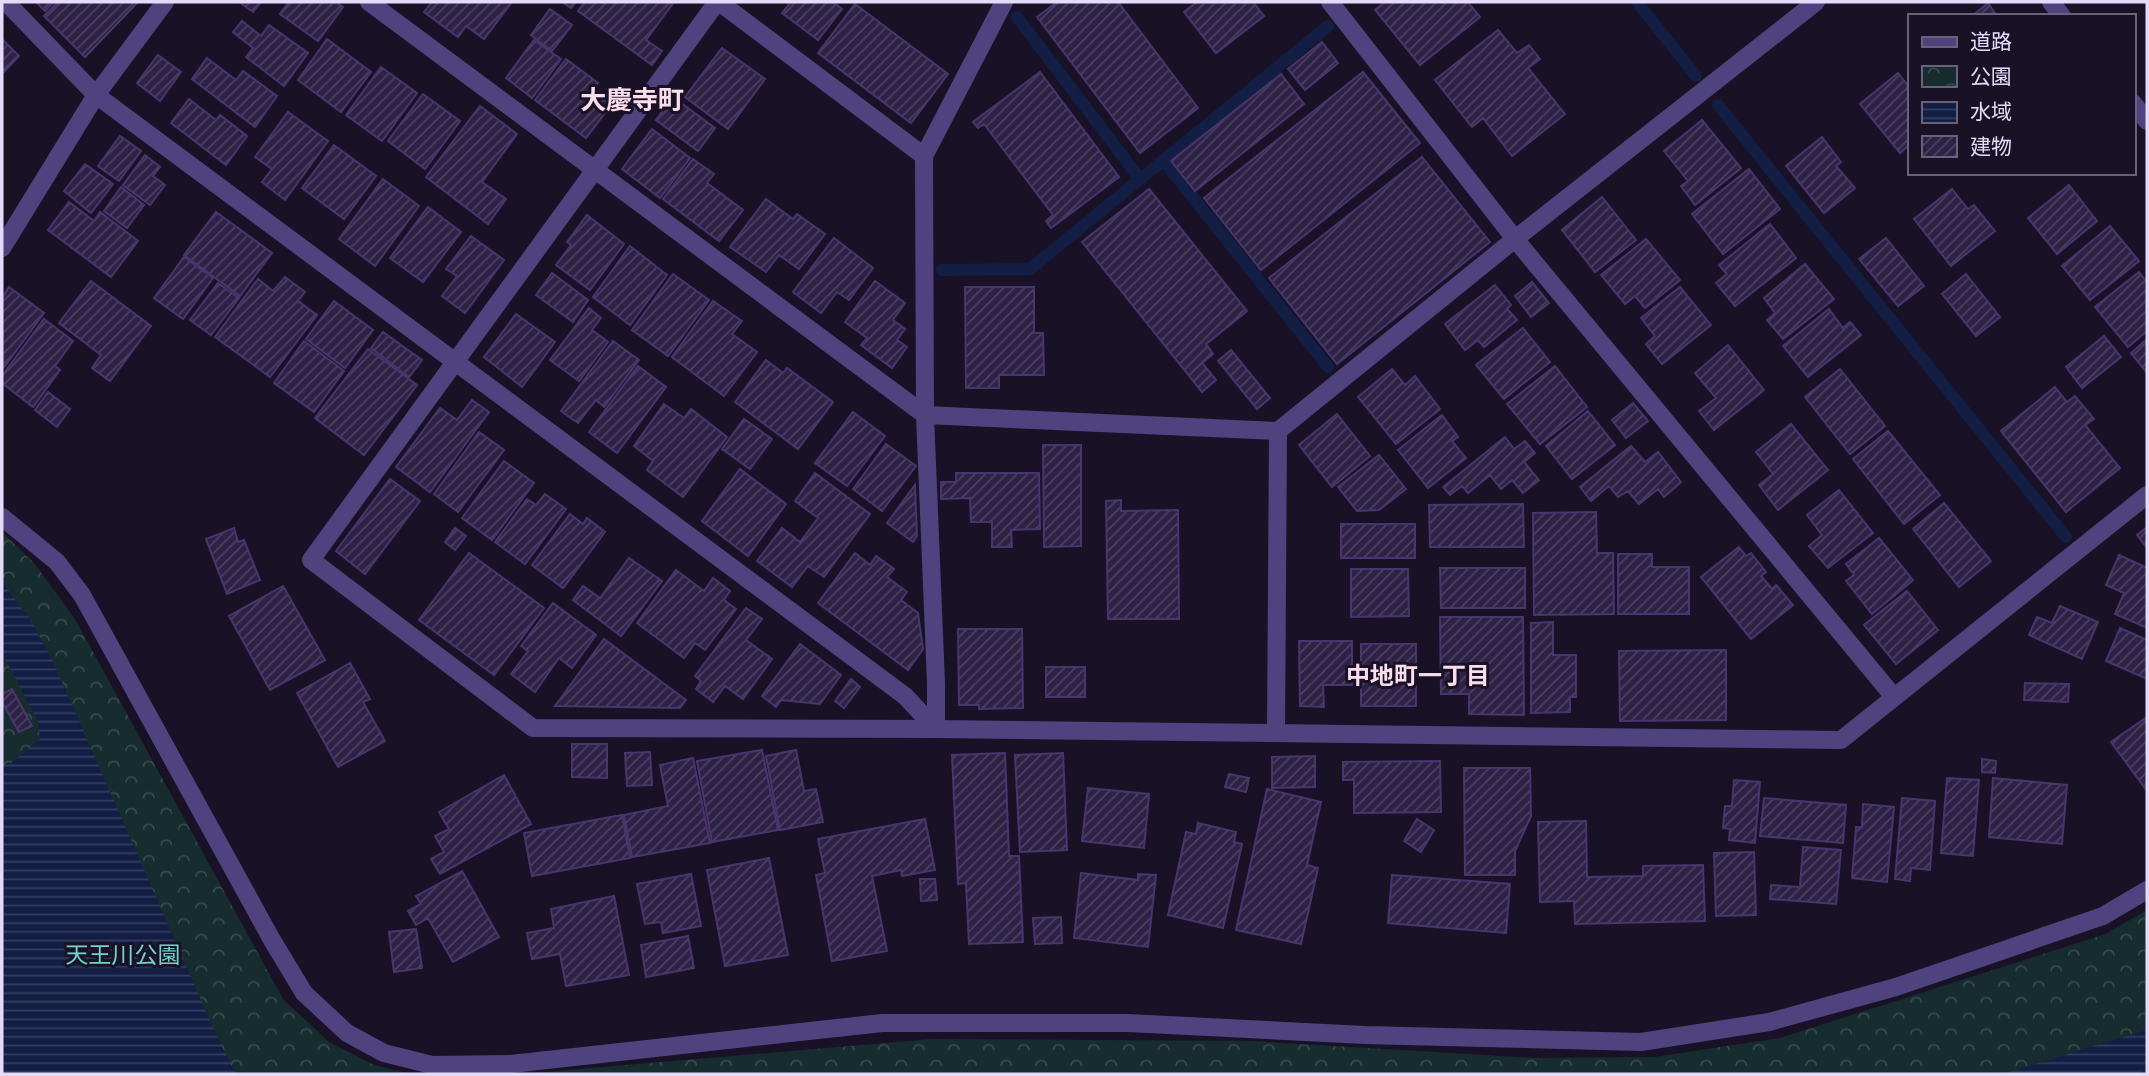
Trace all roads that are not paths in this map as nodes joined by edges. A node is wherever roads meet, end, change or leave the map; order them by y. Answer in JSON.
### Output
{"nodes":[{"id":1,"x":6,"y":2,"type":"edge"},
{"id":2,"x":165,"y":2,"type":"edge"},
{"id":3,"x":369,"y":2,"type":"edge"},
{"id":4,"x":718,"y":2,"type":"edge"},
{"id":5,"x":1004,"y":2,"type":"edge"},
{"id":6,"x":1330,"y":2,"type":"edge"},
{"id":7,"x":1816,"y":2,"type":"edge"},
{"id":8,"x":96,"y":95,"type":"junction"},
{"id":9,"x":2135,"y":106,"type":"edge"},
{"id":10,"x":2147,"y":121,"type":"edge"},
{"id":11,"x":924,"y":156,"type":"junction"},
{"id":12,"x":595,"y":170,"type":"junction"},
{"id":13,"x":1515,"y":239,"type":"junction"},
{"id":14,"x":2,"y":248,"type":"edge"},
{"id":15,"x":455,"y":362,"type":"junction"},
{"id":16,"x":925,"y":415,"type":"junction"},
{"id":17,"x":1278,"y":431,"type":"junction"},
{"id":18,"x":2147,"y":495,"type":"edge"},
{"id":19,"x":2,"y":517,"type":"edge"},
{"id":20,"x":1894,"y":697,"type":"junction"},
{"id":21,"x":936,"y":729,"type":"junction"},
{"id":22,"x":1276,"y":733,"type":"junction"},
{"id":23,"x":2147,"y":890,"type":"edge"}],
"edges":[{"from":1,"to":8,"type":"street"},
{"from":2,"to":8,"type":"street"},
{"from":3,"to":12,"type":"street"},
{"from":4,"to":11,"type":"street"},
{"from":4,"to":12,"type":"street"},
{"from":5,"to":11,"type":"street"},
{"from":6,"to":13,"type":"street"},
{"from":7,"to":13,"type":"street"},
{"from":8,"to":14,"type":"street"},
{"from":8,"to":15,"type":"street"},
{"from":9,"to":10,"type":"street"},
{"from":11,"to":16,"type":"street"},
{"from":12,"to":15,"type":"street"},
{"from":12,"to":16,"type":"street"},
{"from":13,"to":17,"type":"street"},
{"from":13,"to":20,"type":"street"},
{"from":15,"to":21,"type":"street"},
{"from":15,"to":21,"type":"street"},
{"from":16,"to":17,"type":"street"},
{"from":16,"to":21,"type":"street"},
{"from":17,"to":22,"type":"street"},
{"from":18,"to":20,"type":"street"},
{"from":19,"to":23,"type":"street"},
{"from":20,"to":22,"type":"street"},
{"from":21,"to":22,"type":"street"}]}
